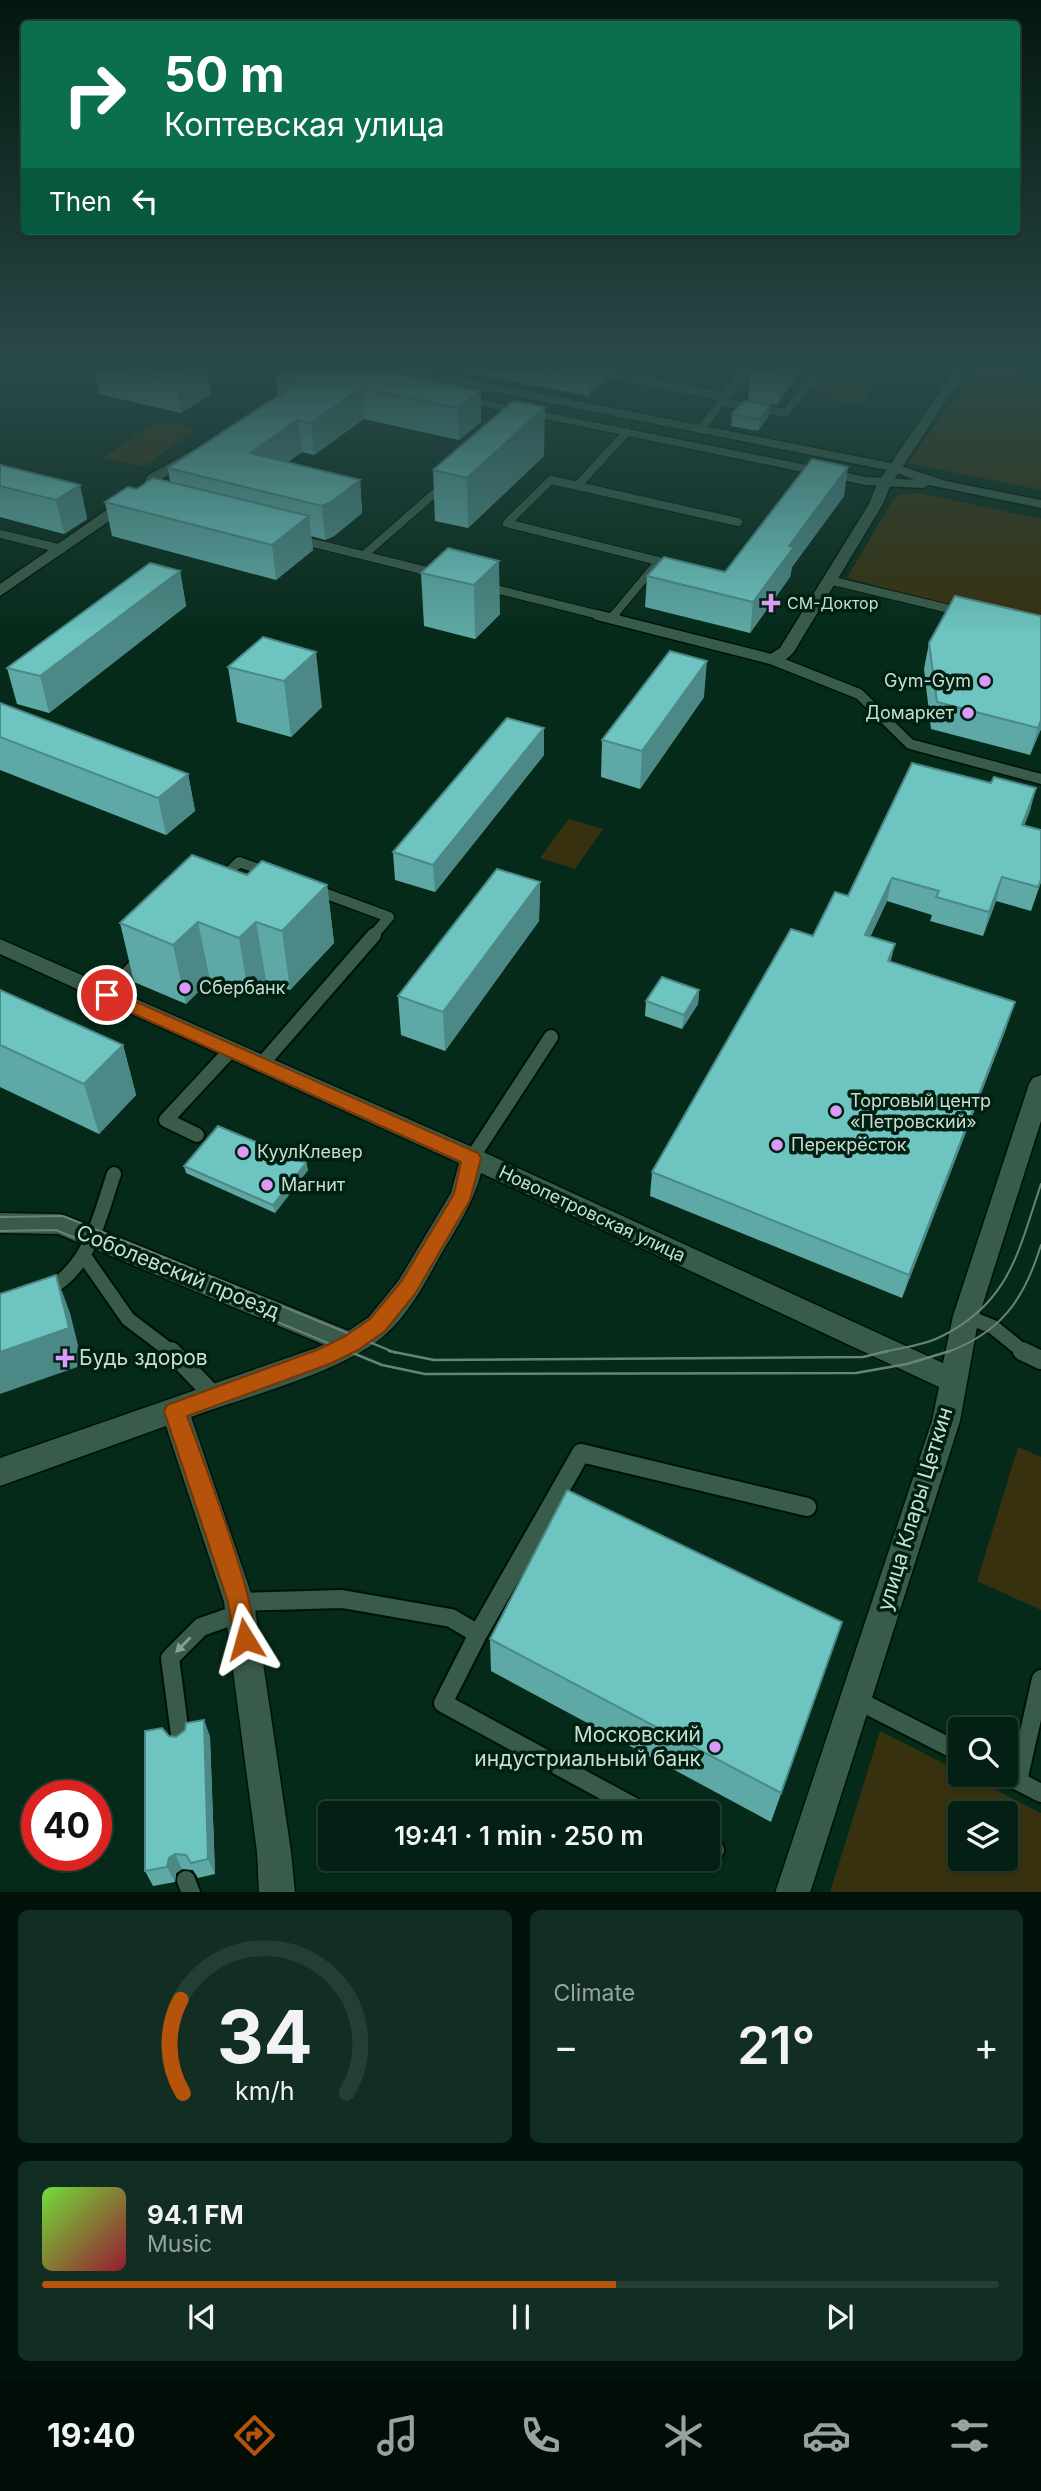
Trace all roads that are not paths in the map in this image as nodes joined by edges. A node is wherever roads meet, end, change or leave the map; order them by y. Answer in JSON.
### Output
{"nodes":[{"id":1,"x":187,"y":457,"type":"edge"},
{"id":2,"x":603,"y":457,"type":"edge"},
{"id":3,"x":751,"y":457,"type":"edge"},
{"id":4,"x":842,"y":457,"type":"edge"},
{"id":5,"x":902,"y":457,"type":"edge"},
{"id":6,"x":895,"y":468,"type":"junction"},
{"id":7,"x":456,"y":474,"type":"edge"},
{"id":8,"x":884,"y":484,"type":"junction"},
{"id":9,"x":577,"y":485,"type":"junction"},
{"id":10,"x":943,"y":485,"type":"junction"},
{"id":11,"x":1041,"y":504,"type":"edge"},
{"id":12,"x":738,"y":522,"type":"dead end"},
{"id":13,"x":0,"y":534,"type":"edge"},
{"id":14,"x":286,"y":536,"type":"edge"},
{"id":15,"x":62,"y":549,"type":"junction"},
{"id":16,"x":364,"y":555,"type":"junction"},
{"id":17,"x":659,"y":561,"type":"junction"},
{"id":18,"x":682,"y":567,"type":"edge"},
{"id":19,"x":453,"y":578,"type":"edge"},
{"id":20,"x":829,"y":580,"type":"junction"},
{"id":21,"x":480,"y":585,"type":"edge"},
{"id":22,"x":0,"y":591,"type":"edge"},
{"id":23,"x":975,"y":615,"type":"edge"},
{"id":24,"x":612,"y":618,"type":"junction"},
{"id":25,"x":771,"y":659,"type":"junction"},
{"id":26,"x":1041,"y":779,"type":"edge"},
{"id":27,"x":211,"y":890,"type":"edge"},
{"id":28,"x":0,"y":946,"type":"edge"},
{"id":29,"x":146,"y":954,"type":"edge"},
{"id":30,"x":107,"y":995,"type":"junction"},
{"id":31,"x":551,"y":1037,"type":"dead end"},
{"id":32,"x":230,"y":1051,"type":"junction"},
{"id":33,"x":261,"y":1065,"type":"junction"},
{"id":34,"x":1041,"y":1084,"type":"edge"},
{"id":35,"x":197,"y":1135,"type":"dead end"},
{"id":36,"x":471,"y":1158,"type":"junction"},
{"id":37,"x":114,"y":1174,"type":"dead end"},
{"id":38,"x":0,"y":1223,"type":"edge"},
{"id":39,"x":88,"y":1246,"type":"junction"},
{"id":40,"x":37,"y":1293,"type":"edge"},
{"id":41,"x":966,"y":1316,"type":"junction"},
{"id":42,"x":351,"y":1344,"type":"junction"},
{"id":43,"x":1041,"y":1360,"type":"edge"},
{"id":44,"x":953,"y":1381,"type":"junction"},
{"id":45,"x":214,"y":1396,"type":"junction"},
{"id":46,"x":175,"y":1411,"type":"junction"},
{"id":47,"x":0,"y":1472,"type":"edge"},
{"id":48,"x":807,"y":1507,"type":"dead end"},
{"id":49,"x":240,"y":1607,"type":"junction"},
{"id":50,"x":478,"y":1634,"type":"junction"},
{"id":51,"x":1041,"y":1679,"type":"edge"},
{"id":52,"x":855,"y":1699,"type":"junction"},
{"id":53,"x":181,"y":1742,"type":"edge"},
{"id":54,"x":948,"y":1746,"type":"edge"},
{"id":55,"x":1018,"y":1755,"type":"edge"},
{"id":56,"x":1018,"y":1782,"type":"edge"},
{"id":57,"x":1041,"y":1793,"type":"edge"},
{"id":58,"x":623,"y":1801,"type":"edge"},
{"id":59,"x":277,"y":1892,"type":"edge"},
{"id":60,"x":792,"y":1892,"type":"edge"}],
"edges":[{"from":1,"to":15,"type":"street"},
{"from":2,"to":9,"type":"lane"},
{"from":3,"to":8,"type":"street"},
{"from":4,"to":6,"type":"street"},
{"from":5,"to":6,"type":"street"},
{"from":6,"to":8,"type":"street"},
{"from":6,"to":10,"type":"street"},
{"from":7,"to":16,"type":"lane"},
{"from":8,"to":10,"type":"street"},
{"from":8,"to":20,"type":"street"},
{"from":9,"to":12,"type":"lane"},
{"from":9,"to":17,"type":"lane"},
{"from":10,"to":11,"type":"street"},
{"from":13,"to":15,"type":"lane"},
{"from":14,"to":16,"type":"lane"},
{"from":15,"to":22,"type":"street"},
{"from":16,"to":19,"type":"lane"},
{"from":17,"to":18,"type":"lane"},
{"from":17,"to":24,"type":"lane"},
{"from":20,"to":23,"type":"lane"},
{"from":20,"to":25,"type":"street"},
{"from":21,"to":24,"type":"lane"},
{"from":24,"to":25,"type":"lane"},
{"from":25,"to":26,"type":"lane"},
{"from":27,"to":33,"type":"lane"},
{"from":28,"to":30,"type":"street","name":"Новопетровская улица"},
{"from":29,"to":30,"type":"lane"},
{"from":30,"to":32,"type":"street","name":"Новопетровская улица"},
{"from":31,"to":36,"type":"lane"},
{"from":32,"to":33,"type":"street","name":"Новопетровская улица"},
{"from":32,"to":35,"type":"lane"},
{"from":33,"to":36,"type":"street","name":"Новопетровская улица"},
{"from":34,"to":41,"type":"street","name":"улица Клары Цеткин"},
{"from":36,"to":42,"type":"street"},
{"from":36,"to":44,"type":"street","name":"Новопетровская улица"},
{"from":37,"to":39,"type":"lane"},
{"from":38,"to":39,"type":"street","name":"Соболевский проезд"},
{"from":39,"to":40,"type":"lane"},
{"from":39,"to":42,"type":"street","name":"Соболевский проезд"},
{"from":39,"to":45,"type":"lane"},
{"from":41,"to":43,"type":"lane"},
{"from":41,"to":44,"type":"street","name":"улица Клары Цеткин"},
{"from":42,"to":45,"type":"street"},
{"from":44,"to":52,"type":"street","name":"улица Клары Цеткин"},
{"from":45,"to":46,"type":"street"},
{"from":46,"to":47,"type":"street"},
{"from":46,"to":49,"type":"street"},
{"from":48,"to":50,"type":"lane"},
{"from":49,"to":50,"type":"lane"},
{"from":49,"to":53,"type":"lane","one_way":true},
{"from":49,"to":59,"type":"street"},
{"from":50,"to":58,"type":"lane"},
{"from":51,"to":55,"type":"lane"},
{"from":52,"to":54,"type":"lane"},
{"from":52,"to":60,"type":"street","name":"улица Клары Цеткин"},
{"from":56,"to":57,"type":"lane"}]}
